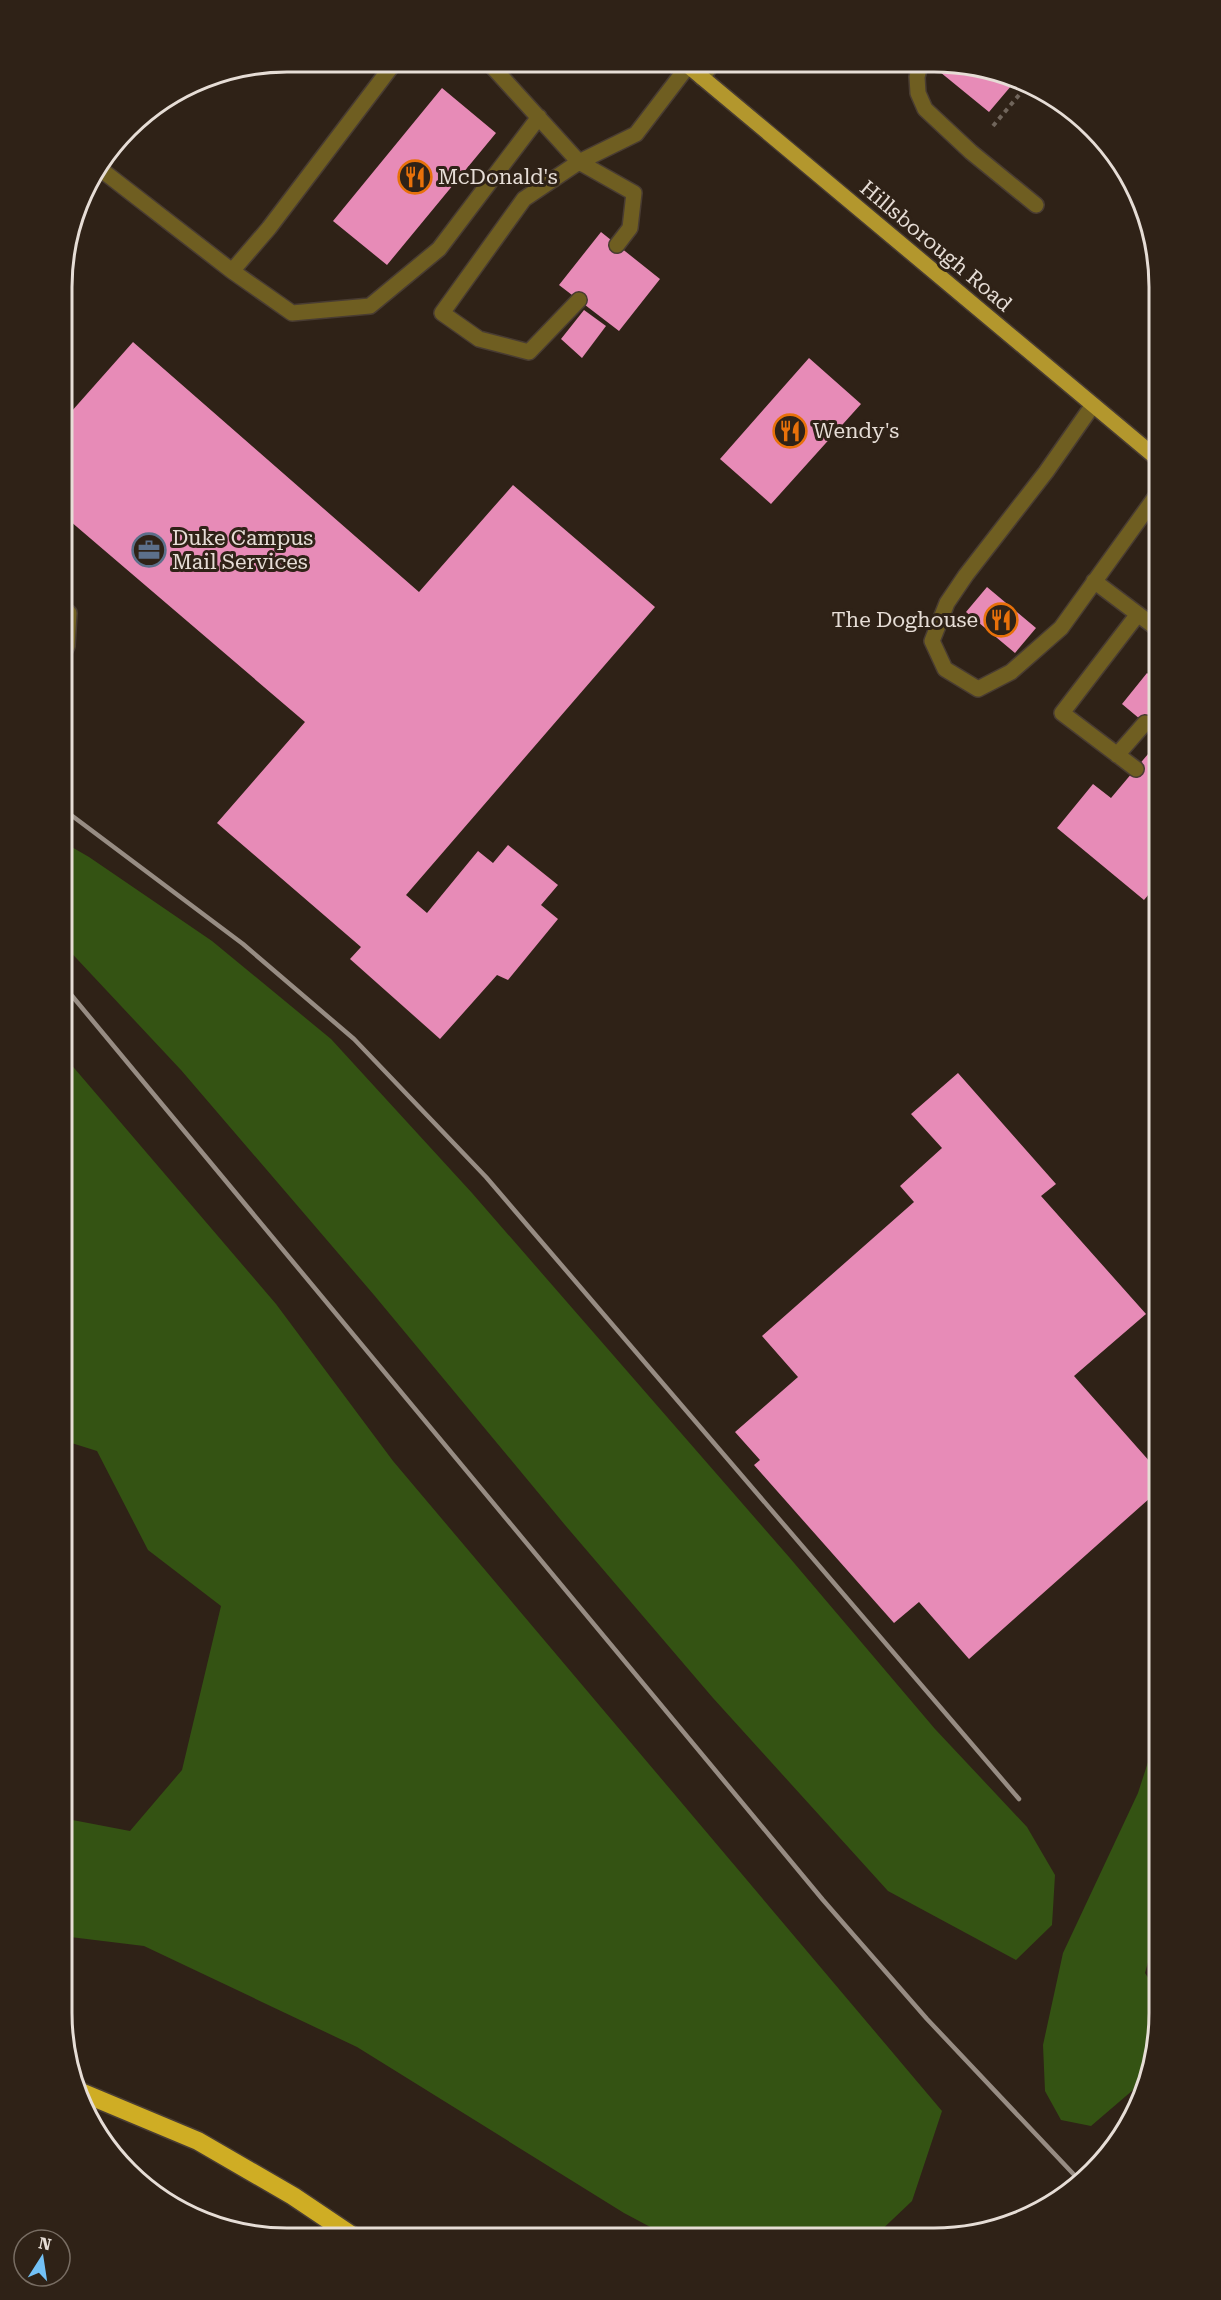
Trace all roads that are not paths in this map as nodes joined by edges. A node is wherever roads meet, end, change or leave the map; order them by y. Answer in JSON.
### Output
{"nodes":[{"id":1,"x":387,"y":72,"type":"edge"},
{"id":2,"x":497,"y":72,"type":"edge"},
{"id":3,"x":682,"y":72,"type":"edge"},
{"id":4,"x":695,"y":72,"type":"edge"},
{"id":5,"x":706,"y":72,"type":"edge"},
{"id":6,"x":918,"y":72,"type":"edge"},
{"id":7,"x":702,"y":78,"type":"junction"},
{"id":8,"x":539,"y":117,"type":"junction"},
{"id":9,"x":579,"y":162,"type":"junction"},
{"id":10,"x":105,"y":173,"type":"edge"},
{"id":11,"x":1036,"y":205,"type":"dead end"},
{"id":12,"x":617,"y":245,"type":"dead end"},
{"id":13,"x":232,"y":271,"type":"junction"},
{"id":14,"x":579,"y":300,"type":"dead end"},
{"id":15,"x":1093,"y":405,"type":"junction"},
{"id":16,"x":1149,"y":451,"type":"edge"},
{"id":17,"x":1149,"y":507,"type":"edge"},
{"id":18,"x":1094,"y":581,"type":"junction"},
{"id":19,"x":1138,"y":614,"type":"junction"},
{"id":20,"x":1149,"y":622,"type":"edge"},
{"id":21,"x":1145,"y":723,"type":"dead end"},
{"id":22,"x":1117,"y":755,"type":"junction"},
{"id":23,"x":1136,"y":769,"type":"dead end"},
{"id":24,"x":88,"y":2095,"type":"edge"},
{"id":25,"x":341,"y":2228,"type":"edge"}],
"edges":[{"from":1,"to":13,"type":"lane"},
{"from":2,"to":8,"type":"lane"},
{"from":3,"to":9,"type":"lane"},
{"from":4,"to":7,"type":"main road","name":"Hillsborough Road"},
{"from":5,"to":7,"type":"lane"},
{"from":6,"to":11,"type":"lane"},
{"from":7,"to":15,"type":"main road","name":"Hillsborough Road"},
{"from":8,"to":9,"type":"lane"},
{"from":8,"to":13,"type":"lane"},
{"from":9,"to":12,"type":"lane"},
{"from":9,"to":14,"type":"lane"},
{"from":10,"to":13,"type":"lane"},
{"from":15,"to":16,"type":"main road","name":"Hillsborough Road"},
{"from":15,"to":18,"type":"lane"},
{"from":17,"to":18,"type":"lane"},
{"from":18,"to":19,"type":"lane"},
{"from":19,"to":20,"type":"lane"},
{"from":19,"to":22,"type":"lane"},
{"from":21,"to":22,"type":"lane"},
{"from":22,"to":23,"type":"lane"},
{"from":24,"to":25,"type":"highway"}]}
